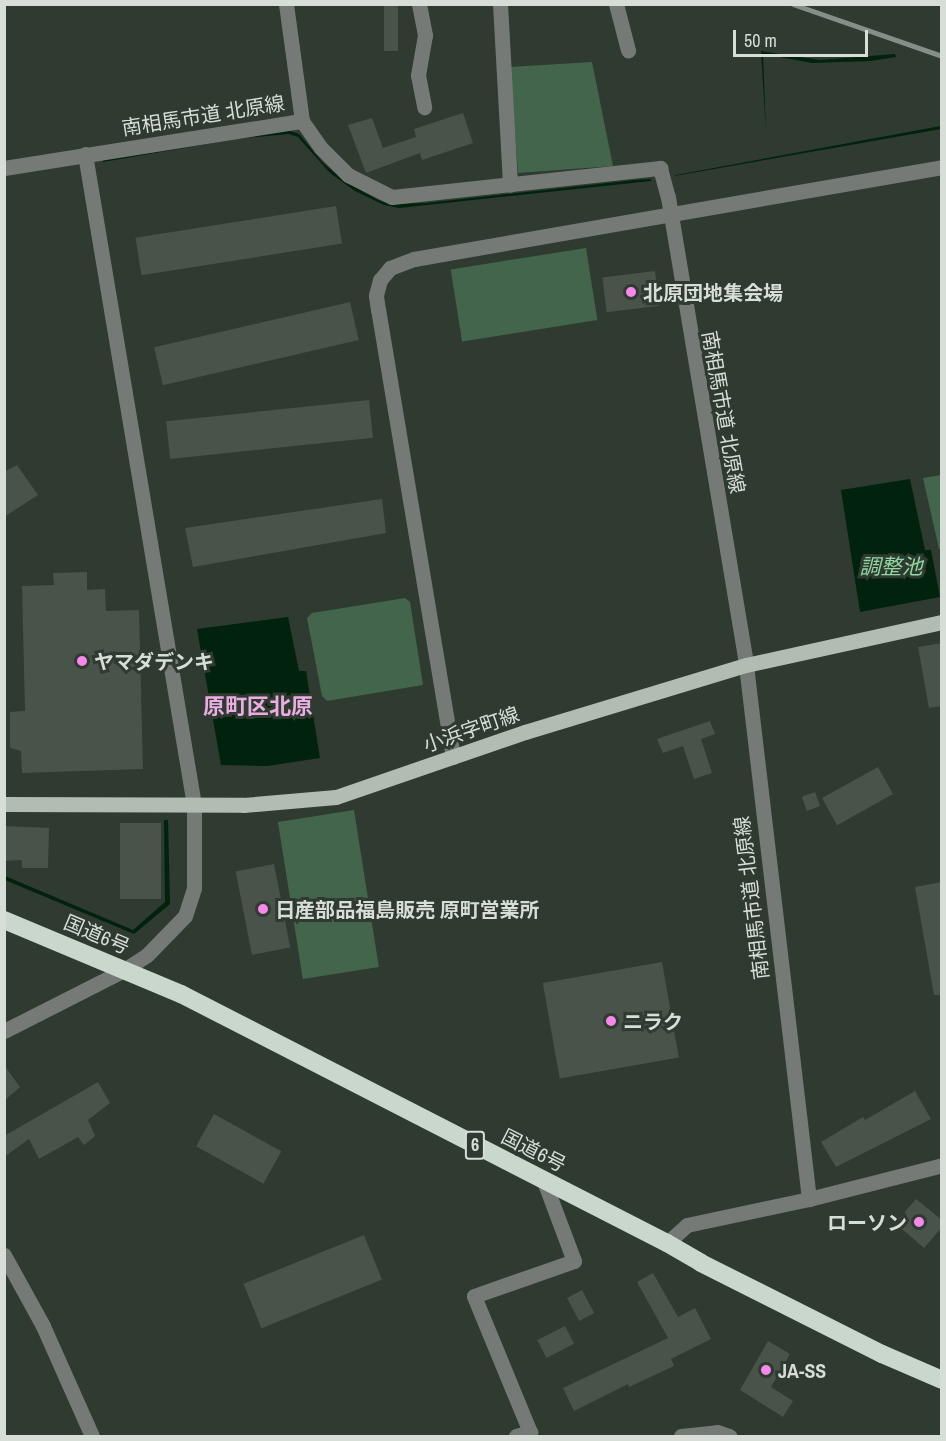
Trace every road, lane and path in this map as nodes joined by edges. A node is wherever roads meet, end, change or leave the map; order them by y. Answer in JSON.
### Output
{"nodes":[{"id":1,"x":286,"y":4,"type":"edge"},
{"id":2,"x":420,"y":4,"type":"edge"},
{"id":3,"x":500,"y":4,"type":"edge"},
{"id":4,"x":616,"y":4,"type":"edge"},
{"id":5,"x":628,"y":50,"type":"dead end"},
{"id":6,"x":424,"y":107,"type":"dead end"},
{"id":7,"x":302,"y":121,"type":"junction"},
{"id":8,"x":85,"y":154,"type":"junction"},
{"id":9,"x":942,"y":167,"type":"edge"},
{"id":10,"x":4,"y":168,"type":"edge"},
{"id":11,"x":510,"y":185,"type":"junction"},
{"id":12,"x":670,"y":213,"type":"junction"},
{"id":13,"x":942,"y":622,"type":"edge"},
{"id":14,"x":746,"y":665,"type":"junction"},
{"id":15,"x":453,"y":757,"type":"junction"},
{"id":16,"x":4,"y":804,"type":"edge"},
{"id":17,"x":194,"y":804,"type":"junction"},
{"id":18,"x":4,"y":920,"type":"edge"},
{"id":19,"x":124,"y":970,"type":"junction"},
{"id":20,"x":4,"y":1031,"type":"edge"},
{"id":21,"x":942,"y":1166,"type":"edge"},
{"id":22,"x":544,"y":1181,"type":"junction"},
{"id":23,"x":809,"y":1199,"type":"junction"},
{"id":24,"x":667,"y":1243,"type":"junction"},
{"id":25,"x":4,"y":1255,"type":"edge"},
{"id":26,"x":942,"y":1380,"type":"edge"},
{"id":27,"x":526,"y":1435,"type":"edge"},
{"id":28,"x":92,"y":1437,"type":"edge"},
{"id":29,"x":681,"y":1437,"type":"edge"},
{"id":30,"x":729,"y":1437,"type":"edge"}],
"edges":[{"from":1,"to":7,"type":"street"},
{"from":2,"to":6,"type":"street"},
{"from":3,"to":11,"type":"street"},
{"from":4,"to":5,"type":"street"},
{"from":7,"to":8,"type":"street","name":"南相馬市道 北原線"},
{"from":7,"to":11,"type":"street","name":"南相馬市道 北原線"},
{"from":8,"to":10,"type":"street","name":"南相馬市道 北原線"},
{"from":8,"to":17,"type":"street"},
{"from":9,"to":12,"type":"street"},
{"from":11,"to":12,"type":"street","name":"南相馬市道 北原線"},
{"from":12,"to":14,"type":"street","name":"南相馬市道 北原線"},
{"from":12,"to":15,"type":"street"},
{"from":13,"to":14,"type":"main road","name":"小浜字町線"},
{"from":14,"to":15,"type":"main road","name":"小浜字町線"},
{"from":14,"to":23,"type":"street","name":"南相馬市道 北原線"},
{"from":15,"to":17,"type":"main road","name":"小浜字町線"},
{"from":16,"to":17,"type":"main road","name":"小浜字町線"},
{"from":17,"to":19,"type":"street"},
{"from":18,"to":19,"type":"highway","name":"国道6号","number":"6"},
{"from":19,"to":20,"type":"street"},
{"from":19,"to":22,"type":"highway","name":"国道6号","number":"6"},
{"from":21,"to":23,"type":"street"},
{"from":22,"to":24,"type":"highway","name":"国道6号","number":"6"},
{"from":22,"to":27,"type":"street"},
{"from":23,"to":24,"type":"street"},
{"from":24,"to":26,"type":"highway","name":"国道6号","number":"6"},
{"from":25,"to":28,"type":"street"},
{"from":29,"to":30,"type":"street"}]}
